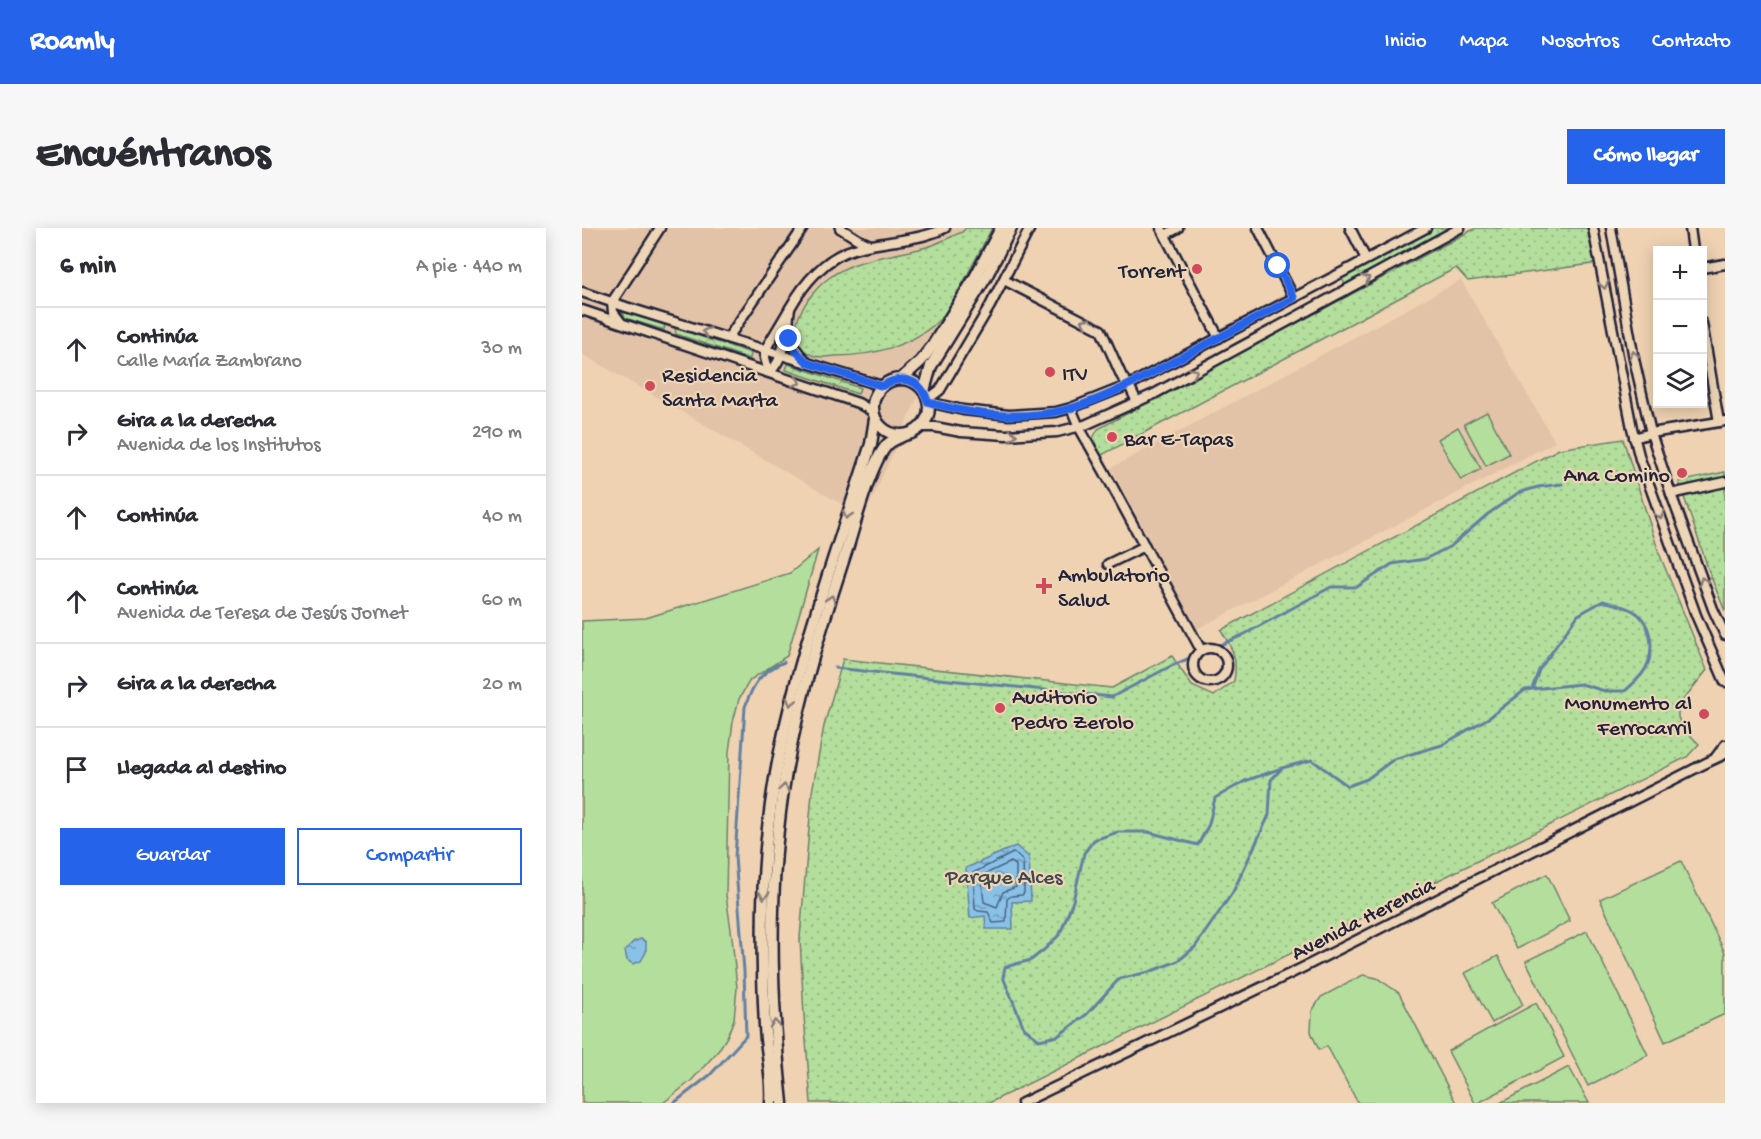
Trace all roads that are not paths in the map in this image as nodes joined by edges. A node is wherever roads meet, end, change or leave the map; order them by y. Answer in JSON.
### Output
{"nodes":[{"id":1,"x":660,"y":228,"type":"edge"},
{"id":2,"x":803,"y":228,"type":"edge"},
{"id":3,"x":840,"y":228,"type":"edge"},
{"id":4,"x":945,"y":228,"type":"edge"},
{"id":5,"x":1001,"y":228,"type":"edge"},
{"id":6,"x":1011,"y":228,"type":"edge"},
{"id":7,"x":1030,"y":228,"type":"edge"},
{"id":8,"x":1178,"y":228,"type":"edge"},
{"id":9,"x":1258,"y":228,"type":"edge"},
{"id":10,"x":1350,"y":228,"type":"edge"},
{"id":11,"x":1426,"y":228,"type":"edge"},
{"id":12,"x":1460,"y":228,"type":"edge"},
{"id":13,"x":1593,"y":228,"type":"edge"},
{"id":14,"x":1611,"y":228,"type":"edge"},
{"id":15,"x":1690,"y":228,"type":"edge"},
{"id":16,"x":1163,"y":231,"type":"edge"},
{"id":17,"x":871,"y":246,"type":"junction"},
{"id":18,"x":1692,"y":246,"type":"edge"},
{"id":19,"x":1366,"y":259,"type":"junction"},
{"id":20,"x":1725,"y":264,"type":"edge"},
{"id":21,"x":1707,"y":267,"type":"edge"},
{"id":22,"x":1340,"y":274,"type":"junction"},
{"id":23,"x":1004,"y":280,"type":"junction"},
{"id":24,"x":1347,"y":289,"type":"junction"},
{"id":25,"x":582,"y":292,"type":"edge"},
{"id":26,"x":1294,"y":298,"type":"junction"},
{"id":27,"x":612,"y":302,"type":"junction"},
{"id":28,"x":790,"y":308,"type":"junction"},
{"id":29,"x":582,"y":310,"type":"edge"},
{"id":30,"x":621,"y":322,"type":"junction"},
{"id":31,"x":788,"y":327,"type":"junction"},
{"id":32,"x":728,"y":338,"type":"junction"},
{"id":33,"x":1219,"y":338,"type":"junction"},
{"id":34,"x":1707,"y":348,"type":"edge"},
{"id":35,"x":765,"y":350,"type":"junction"},
{"id":36,"x":780,"y":354,"type":"junction"},
{"id":37,"x":808,"y":363,"type":"junction"},
{"id":38,"x":769,"y":372,"type":"junction"},
{"id":39,"x":901,"y":379,"type":"junction"},
{"id":40,"x":1129,"y":385,"type":"junction"},
{"id":41,"x":882,"y":386,"type":"junction"},
{"id":42,"x":927,"y":397,"type":"junction"},
{"id":43,"x":1137,"y":402,"type":"junction"},
{"id":44,"x":1071,"y":408,"type":"junction"},
{"id":45,"x":874,"y":415,"type":"junction"},
{"id":46,"x":1722,"y":421,"type":"edge"},
{"id":47,"x":920,"y":427,"type":"junction"},
{"id":48,"x":1079,"y":427,"type":"junction"},
{"id":49,"x":1651,"y":433,"type":"junction"},
{"id":50,"x":904,"y":435,"type":"junction"},
{"id":51,"x":1634,"y":438,"type":"junction"},
{"id":52,"x":1725,"y":482,"type":"edge"},
{"id":53,"x":1671,"y":494,"type":"junction"},
{"id":54,"x":1144,"y":546,"type":"junction"},
{"id":55,"x":1108,"y":564,"type":"dead end"},
{"id":56,"x":1725,"y":635,"type":"edge"},
{"id":57,"x":1201,"y":650,"type":"junction"},
{"id":58,"x":1725,"y":682,"type":"edge"},
{"id":59,"x":1725,"y":745,"type":"edge"},
{"id":60,"x":1725,"y":754,"type":"edge"},
{"id":61,"x":1716,"y":758,"type":"junction"},
{"id":62,"x":771,"y":1103,"type":"edge"},
{"id":63,"x":782,"y":1103,"type":"edge"},
{"id":64,"x":1022,"y":1103,"type":"edge"}],
"edges":[{"from":1,"to":27,"type":"street"},
{"from":2,"to":32,"type":"street"},
{"from":3,"to":17,"type":"street"},
{"from":4,"to":17,"type":"street"},
{"from":5,"to":39,"type":"street"},
{"from":6,"to":42,"type":"street"},
{"from":7,"to":23,"type":"street"},
{"from":8,"to":16,"type":"street"},
{"from":9,"to":26,"type":"street"},
{"from":10,"to":19,"type":"street"},
{"from":11,"to":19,"type":"street"},
{"from":24,"to":12,"type":"street","one_way":true},
{"from":13,"to":51,"type":"street","one_way":true},
{"from":49,"to":14,"type":"street","one_way":true},
{"from":15,"to":18,"type":"street"},
{"from":16,"to":33,"type":"street"},
{"from":17,"to":28,"type":"street"},
{"from":19,"to":22,"type":"street"},
{"from":20,"to":21,"type":"street"},
{"from":22,"to":24,"type":"street"},
{"from":22,"to":26,"type":"street"},
{"from":40,"to":23,"type":"street","one_way":true},
{"from":23,"to":42,"type":"street"},
{"from":43,"to":24,"type":"street","one_way":true},
{"from":25,"to":27,"type":"street"},
{"from":26,"to":33,"type":"street"},
{"from":27,"to":30,"type":"street"},
{"from":32,"to":27,"type":"street","one_way":true},
{"from":28,"to":31,"type":"street"},
{"from":28,"to":35,"type":"street"},
{"from":29,"to":30,"type":"street"},
{"from":30,"to":38,"type":"street"},
{"from":31,"to":36,"type":"street"},
{"from":31,"to":37,"type":"street"},
{"from":32,"to":35,"type":"street"},
{"from":33,"to":40,"type":"street"},
{"from":34,"to":46,"type":"street"},
{"from":35,"to":36,"type":"street"},
{"from":35,"to":38,"type":"street"},
{"from":36,"to":37,"type":"street"},
{"from":36,"to":38,"type":"street"},
{"from":37,"to":41,"type":"street"},
{"from":38,"to":45,"type":"street","one_way":true},
{"from":39,"to":41,"type":"street"},
{"from":39,"to":42,"type":"street"},
{"from":40,"to":43,"type":"street"},
{"from":40,"to":44,"type":"street"},
{"from":41,"to":45,"type":"street"},
{"from":42,"to":44,"type":"street"},
{"from":42,"to":47,"type":"street"},
{"from":43,"to":48,"type":"street"},
{"from":44,"to":48,"type":"street"},
{"from":45,"to":50,"type":"street"},
{"from":45,"to":62,"type":"street","one_way":true},
{"from":46,"to":49,"type":"street"},
{"from":47,"to":48,"type":"street","one_way":true},
{"from":47,"to":50,"type":"street"},
{"from":48,"to":54,"type":"street"},
{"from":49,"to":51,"type":"street"},
{"from":49,"to":53,"type":"street"},
{"from":63,"to":50,"type":"street","one_way":true},
{"from":51,"to":58,"type":"street","one_way":true},
{"from":52,"to":53,"type":"street"},
{"from":56,"to":53,"type":"street","one_way":true},
{"from":54,"to":55,"type":"street"},
{"from":54,"to":57,"type":"street"},
{"from":57,"to":57,"type":"street"},
{"from":59,"to":61,"type":"street","name":"Avenida Herencia"},
{"from":60,"to":61,"type":"street","name":"Avenida Herencia"},
{"from":61,"to":64,"type":"street","name":"Avenida Herencia"}]}
